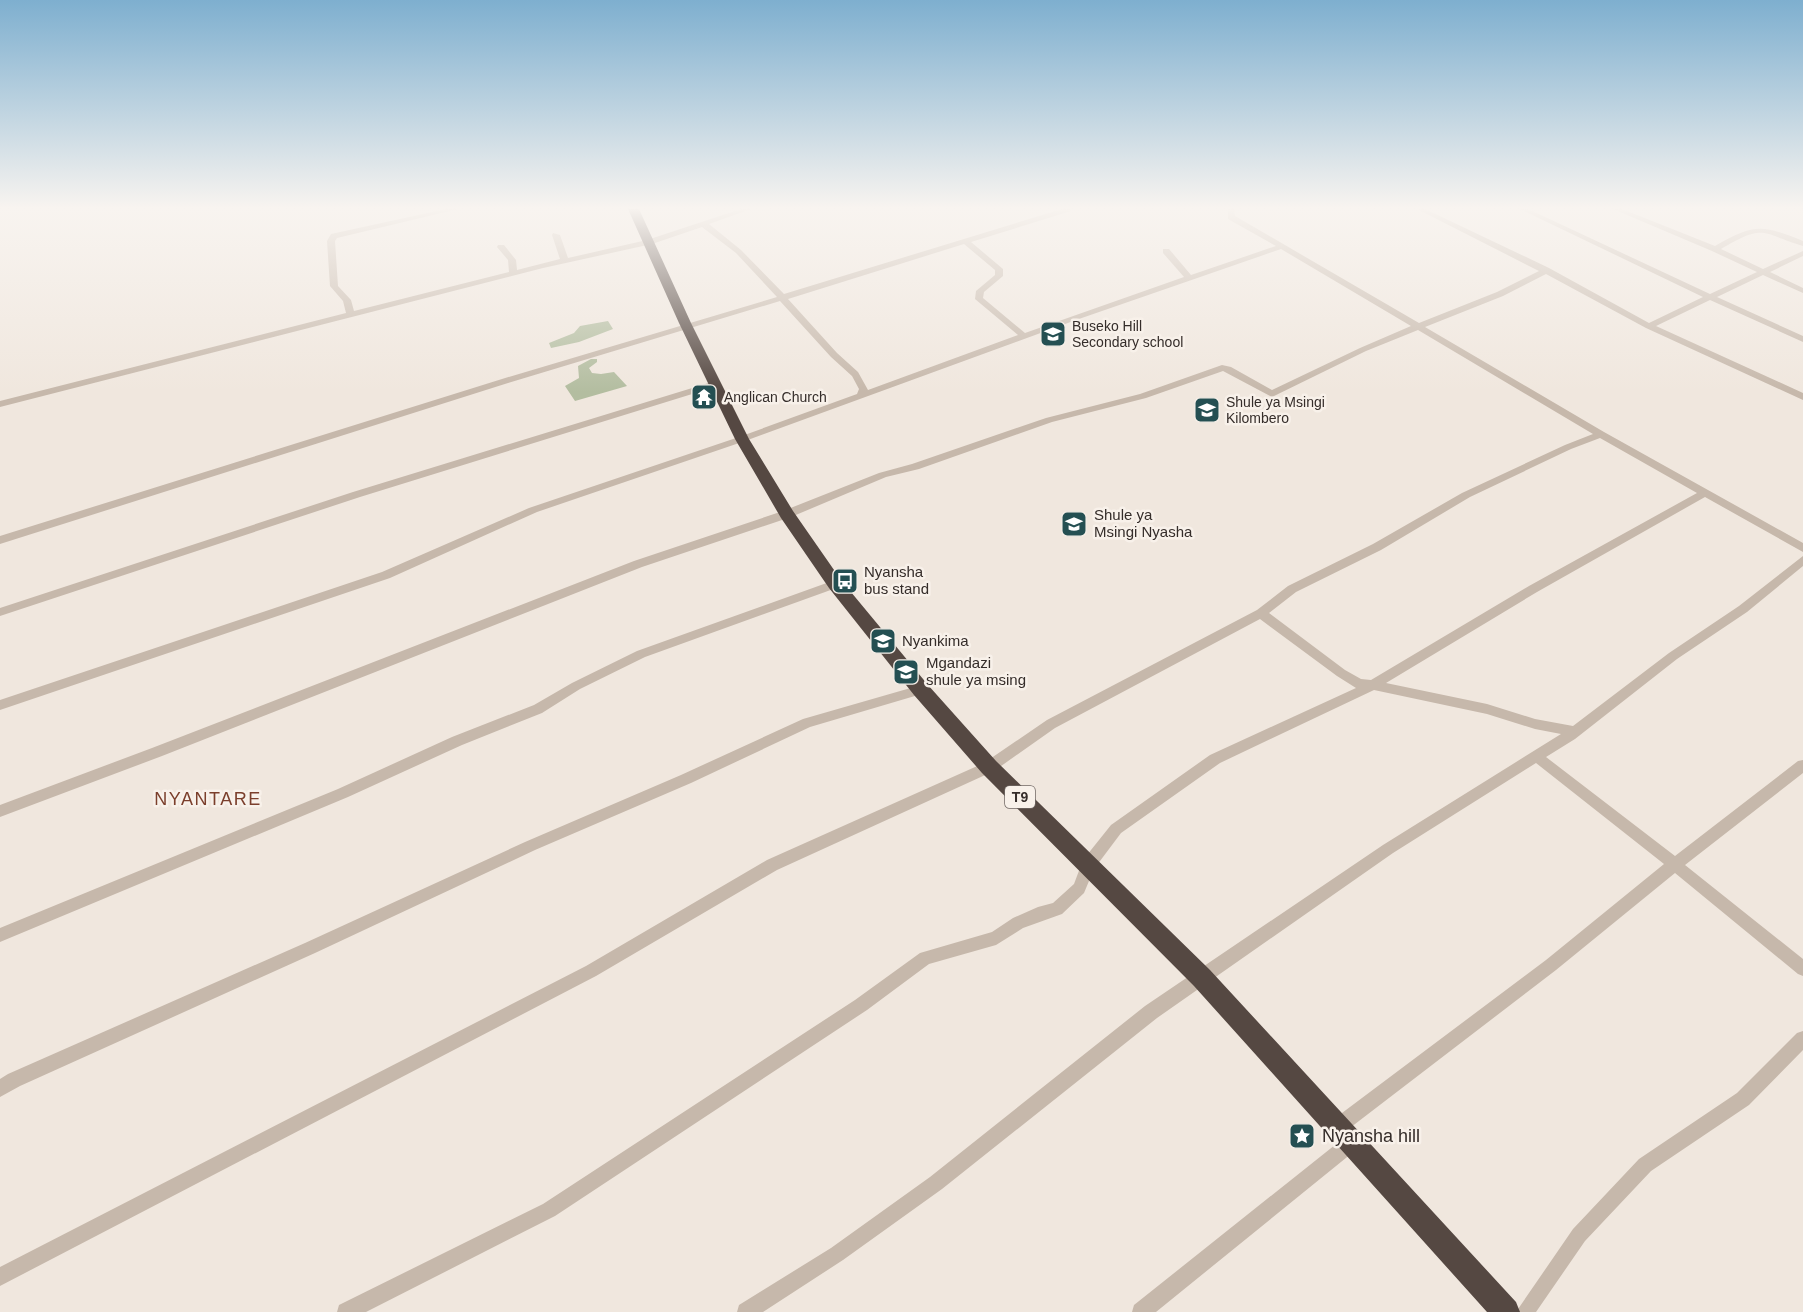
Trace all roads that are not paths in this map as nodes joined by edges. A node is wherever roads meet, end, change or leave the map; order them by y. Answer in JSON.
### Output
{"nodes":[{"id":1,"x":333,"y":270,"type":"edge"},
{"id":2,"x":513,"y":270,"type":"edge"},
{"id":3,"x":528,"y":270,"type":"edge"},
{"id":4,"x":662,"y":270,"type":"edge"},
{"id":5,"x":756,"y":270,"type":"edge"},
{"id":6,"x":866,"y":270,"type":"edge"},
{"id":7,"x":999,"y":270,"type":"edge"},
{"id":8,"x":1182,"y":270,"type":"edge"},
{"id":9,"x":1212,"y":270,"type":"edge"},
{"id":10,"x":1323,"y":270,"type":"edge"},
{"id":11,"x":1546,"y":270,"type":"joint"},
{"id":12,"x":1653,"y":270,"type":"edge"},
{"id":13,"x":1758,"y":270,"type":"edge"},
{"id":14,"x":1766,"y":270,"type":"edge"},
{"id":15,"x":1762,"y":272,"type":"junction"},
{"id":16,"x":513,"y":274,"type":"junction"},
{"id":17,"x":1189,"y":278,"type":"junction"},
{"id":18,"x":1803,"y":291,"type":"edge"},
{"id":19,"x":780,"y":297,"type":"junction"},
{"id":20,"x":1710,"y":297,"type":"junction"},
{"id":21,"x":351,"y":316,"type":"junction"},
{"id":22,"x":1419,"y":326,"type":"junction"},
{"id":23,"x":1649,"y":326,"type":"junction"},
{"id":24,"x":687,"y":327,"type":"junction"},
{"id":25,"x":1024,"y":336,"type":"junction"},
{"id":26,"x":1803,"y":339,"type":"edge"},
{"id":27,"x":715,"y":384,"type":"junction"},
{"id":28,"x":860,"y":396,"type":"junction"},
{"id":29,"x":1803,"y":397,"type":"edge"},
{"id":30,"x":0,"y":404,"type":"edge"},
{"id":31,"x":1601,"y":434,"type":"junction"},
{"id":32,"x":742,"y":439,"type":"junction"},
{"id":33,"x":1705,"y":493,"type":"junction"},
{"id":34,"x":787,"y":514,"type":"junction"},
{"id":35,"x":0,"y":540,"type":"edge"},
{"id":36,"x":1803,"y":548,"type":"edge"},
{"id":37,"x":1803,"y":560,"type":"edge"},
{"id":38,"x":835,"y":584,"type":"junction"},
{"id":39,"x":0,"y":612,"type":"edge"},
{"id":40,"x":1262,"y":613,"type":"junction"},
{"id":41,"x":1373,"y":685,"type":"junction"},
{"id":42,"x":921,"y":690,"type":"junction"},
{"id":43,"x":0,"y":705,"type":"edge"},
{"id":44,"x":1574,"y":731,"type":"junction"},
{"id":45,"x":1536,"y":756,"type":"junction"},
{"id":46,"x":1803,"y":765,"type":"edge"},
{"id":47,"x":989,"y":767,"type":"junction"},
{"id":48,"x":0,"y":811,"type":"edge"},
{"id":49,"x":1088,"y":865,"type":"junction"},
{"id":50,"x":1674,"y":865,"type":"junction"},
{"id":51,"x":0,"y":935,"type":"edge"},
{"id":52,"x":1803,"y":969,"type":"edge"},
{"id":53,"x":1202,"y":978,"type":"junction"},
{"id":54,"x":1803,"y":1039,"type":"edge"},
{"id":55,"x":0,"y":1089,"type":"edge"},
{"id":56,"x":1336,"y":1128,"type":"junction"},
{"id":57,"x":1351,"y":1143,"type":"junction"},
{"id":58,"x":0,"y":1277,"type":"edge"},
{"id":59,"x":346,"y":1312,"type":"edge"},
{"id":60,"x":746,"y":1312,"type":"edge"},
{"id":61,"x":1141,"y":1312,"type":"edge"},
{"id":62,"x":1506,"y":1312,"type":"edge"},
{"id":63,"x":1526,"y":1312,"type":"edge"}],
"edges":[{"from":1,"to":21,"type":"street"},
{"from":2,"to":16,"type":"street"},
{"from":3,"to":16,"type":"street"},
{"from":4,"to":24,"type":"highway","number":"T9"},
{"from":5,"to":19,"type":"street"},
{"from":6,"to":19,"type":"street"},
{"from":7,"to":25,"type":"street"},
{"from":8,"to":17,"type":"street"},
{"from":9,"to":17,"type":"street"},
{"from":10,"to":22,"type":"street"},
{"from":11,"to":22,"type":"street"},
{"from":11,"to":23,"type":"street"},
{"from":12,"to":20,"type":"street"},
{"from":13,"to":15,"type":"street"},
{"from":14,"to":15,"type":"street"},
{"from":15,"to":18,"type":"street"},
{"from":15,"to":20,"type":"street"},
{"from":16,"to":21,"type":"street"},
{"from":17,"to":25,"type":"street"},
{"from":19,"to":24,"type":"street"},
{"from":19,"to":28,"type":"street"},
{"from":20,"to":23,"type":"street"},
{"from":20,"to":26,"type":"street"},
{"from":21,"to":30,"type":"street"},
{"from":22,"to":31,"type":"street"},
{"from":22,"to":34,"type":"street"},
{"from":23,"to":29,"type":"street"},
{"from":24,"to":27,"type":"highway","number":"T9"},
{"from":24,"to":35,"type":"street"},
{"from":25,"to":28,"type":"street"},
{"from":27,"to":32,"type":"highway","number":"T9"},
{"from":27,"to":39,"type":"street"},
{"from":28,"to":32,"type":"street"},
{"from":31,"to":33,"type":"street"},
{"from":31,"to":40,"type":"street"},
{"from":32,"to":34,"type":"highway","number":"T9"},
{"from":32,"to":43,"type":"street"},
{"from":33,"to":36,"type":"street"},
{"from":33,"to":41,"type":"street"},
{"from":34,"to":38,"type":"highway","number":"T9"},
{"from":34,"to":48,"type":"street"},
{"from":37,"to":44,"type":"street"},
{"from":38,"to":42,"type":"highway","number":"T9"},
{"from":38,"to":51,"type":"street"},
{"from":40,"to":41,"type":"street"},
{"from":40,"to":47,"type":"street"},
{"from":41,"to":44,"type":"street"},
{"from":41,"to":49,"type":"street"},
{"from":42,"to":47,"type":"highway","number":"T9"},
{"from":42,"to":55,"type":"street"},
{"from":44,"to":45,"type":"street"},
{"from":45,"to":50,"type":"street"},
{"from":45,"to":53,"type":"street"},
{"from":46,"to":50,"type":"street"},
{"from":47,"to":49,"type":"highway","number":"T9"},
{"from":47,"to":58,"type":"street"},
{"from":49,"to":53,"type":"highway","number":"T9"},
{"from":49,"to":59,"type":"street"},
{"from":50,"to":52,"type":"street"},
{"from":50,"to":56,"type":"street"},
{"from":53,"to":56,"type":"highway","number":"T9"},
{"from":53,"to":60,"type":"street"},
{"from":54,"to":63,"type":"street"},
{"from":56,"to":57,"type":"highway","number":"T9"},
{"from":57,"to":61,"type":"street"},
{"from":57,"to":62,"type":"highway","number":"T9"}]}
